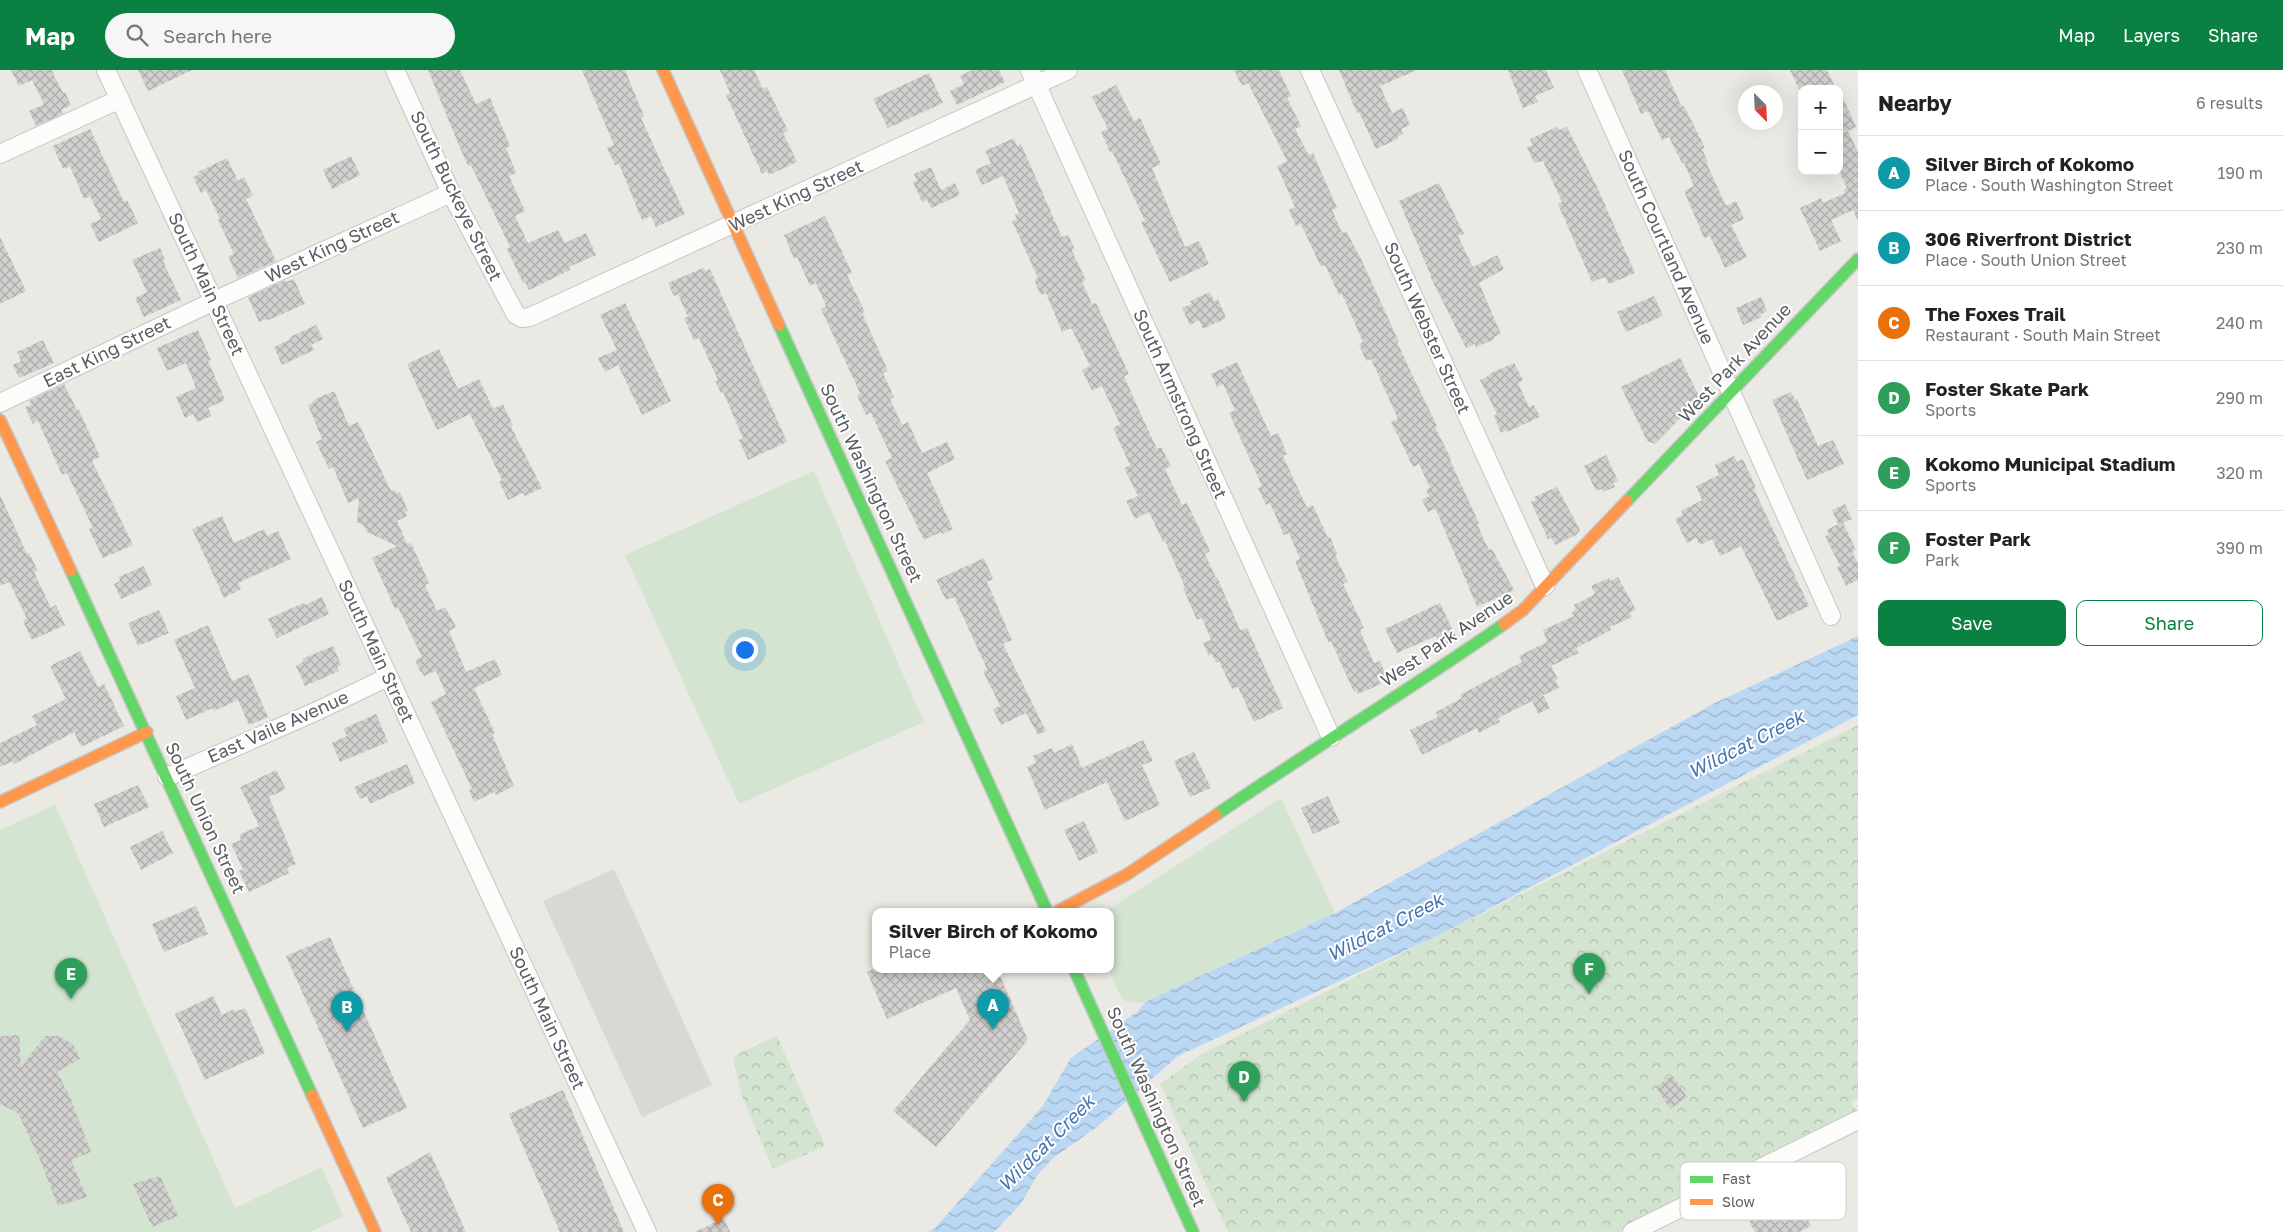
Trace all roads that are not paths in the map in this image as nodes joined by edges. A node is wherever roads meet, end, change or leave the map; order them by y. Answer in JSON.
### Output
{"nodes":[{"id":1,"x":106,"y":70,"type":"edge"},
{"id":2,"x":395,"y":70,"type":"edge"},
{"id":3,"x":663,"y":70,"type":"edge"},
{"id":4,"x":1068,"y":70,"type":"edge"},
{"id":5,"x":1310,"y":70,"type":"edge"},
{"id":6,"x":1587,"y":70,"type":"edge"},
{"id":7,"x":1033,"y":78,"type":"edge"},
{"id":8,"x":120,"y":99,"type":"junction"},
{"id":9,"x":0,"y":154,"type":"edge"},
{"id":10,"x":451,"y":193,"type":"junction"},
{"id":11,"x":734,"y":225,"type":"junction"},
{"id":12,"x":1858,"y":259,"type":"edge"},
{"id":13,"x":214,"y":301,"type":"junction"},
{"id":14,"x":522,"y":318,"type":"joint"},
{"id":15,"x":1730,"y":394,"type":"junction"},
{"id":16,"x":0,"y":404,"type":"edge"},
{"id":17,"x":0,"y":420,"type":"edge"},
{"id":18,"x":1545,"y":586,"type":"junction"},
{"id":19,"x":1832,"y":616,"type":"dead end"},
{"id":20,"x":388,"y":677,"type":"junction"},
{"id":21,"x":147,"y":732,"type":"junction"},
{"id":22,"x":1331,"y":737,"type":"junction"},
{"id":23,"x":167,"y":777,"type":"junction"},
{"id":24,"x":0,"y":802,"type":"edge"},
{"id":25,"x":1046,"y":908,"type":"edge"},
{"id":26,"x":1064,"y":908,"type":"edge"},
{"id":27,"x":1076,"y":973,"type":"edge"},
{"id":28,"x":1858,"y":1120,"type":"edge"},
{"id":29,"x":1773,"y":1162,"type":"edge"},
{"id":30,"x":1680,"y":1208,"type":"edge"},
{"id":31,"x":375,"y":1232,"type":"edge"},
{"id":32,"x":647,"y":1232,"type":"edge"},
{"id":33,"x":1193,"y":1232,"type":"edge"},
{"id":34,"x":1632,"y":1232,"type":"edge"}],
"edges":[{"from":1,"to":8,"type":"street","name":"South Main Street"},
{"from":2,"to":10,"type":"street","name":"South Buckeye Street"},
{"from":3,"to":11,"type":"main road","name":"South Washington Street"},
{"from":4,"to":7,"type":"street","name":"West King Street"},
{"from":5,"to":18,"type":"street","name":"South Webster Street"},
{"from":6,"to":15,"type":"street","name":"South Courtland Avenue"},
{"from":7,"to":11,"type":"street","name":"West King Street"},
{"from":7,"to":22,"type":"street","name":"South Armstrong Street"},
{"from":8,"to":9,"type":"street"},
{"from":8,"to":13,"type":"street","name":"South Main Street"},
{"from":10,"to":13,"type":"street","name":"West King Street"},
{"from":10,"to":14,"type":"street","name":"South Buckeye Street"},
{"from":11,"to":14,"type":"street","name":"West King Street"},
{"from":11,"to":25,"type":"main road","name":"South Washington Street"},
{"from":12,"to":15,"type":"main road","name":"West Park Avenue"},
{"from":13,"to":16,"type":"street","name":"East King Street"},
{"from":13,"to":20,"type":"street","name":"South Main Street"},
{"from":15,"to":18,"type":"main road","name":"West Park Avenue"},
{"from":15,"to":19,"type":"street","name":"South Courtland Avenue"},
{"from":17,"to":21,"type":"main road","name":"South Union Street"},
{"from":18,"to":22,"type":"main road","name":"West Park Avenue"},
{"from":20,"to":23,"type":"street","name":"East Vaile Avenue"},
{"from":20,"to":32,"type":"street","name":"South Main Street"},
{"from":21,"to":23,"type":"main road","name":"South Union Street"},
{"from":21,"to":24,"type":"main road"},
{"from":22,"to":26,"type":"main road","name":"West Park Avenue"},
{"from":23,"to":31,"type":"main road","name":"South Union Street"},
{"from":27,"to":33,"type":"main road","name":"South Washington Street"},
{"from":28,"to":29,"type":"street"},
{"from":30,"to":34,"type":"street"}]}
